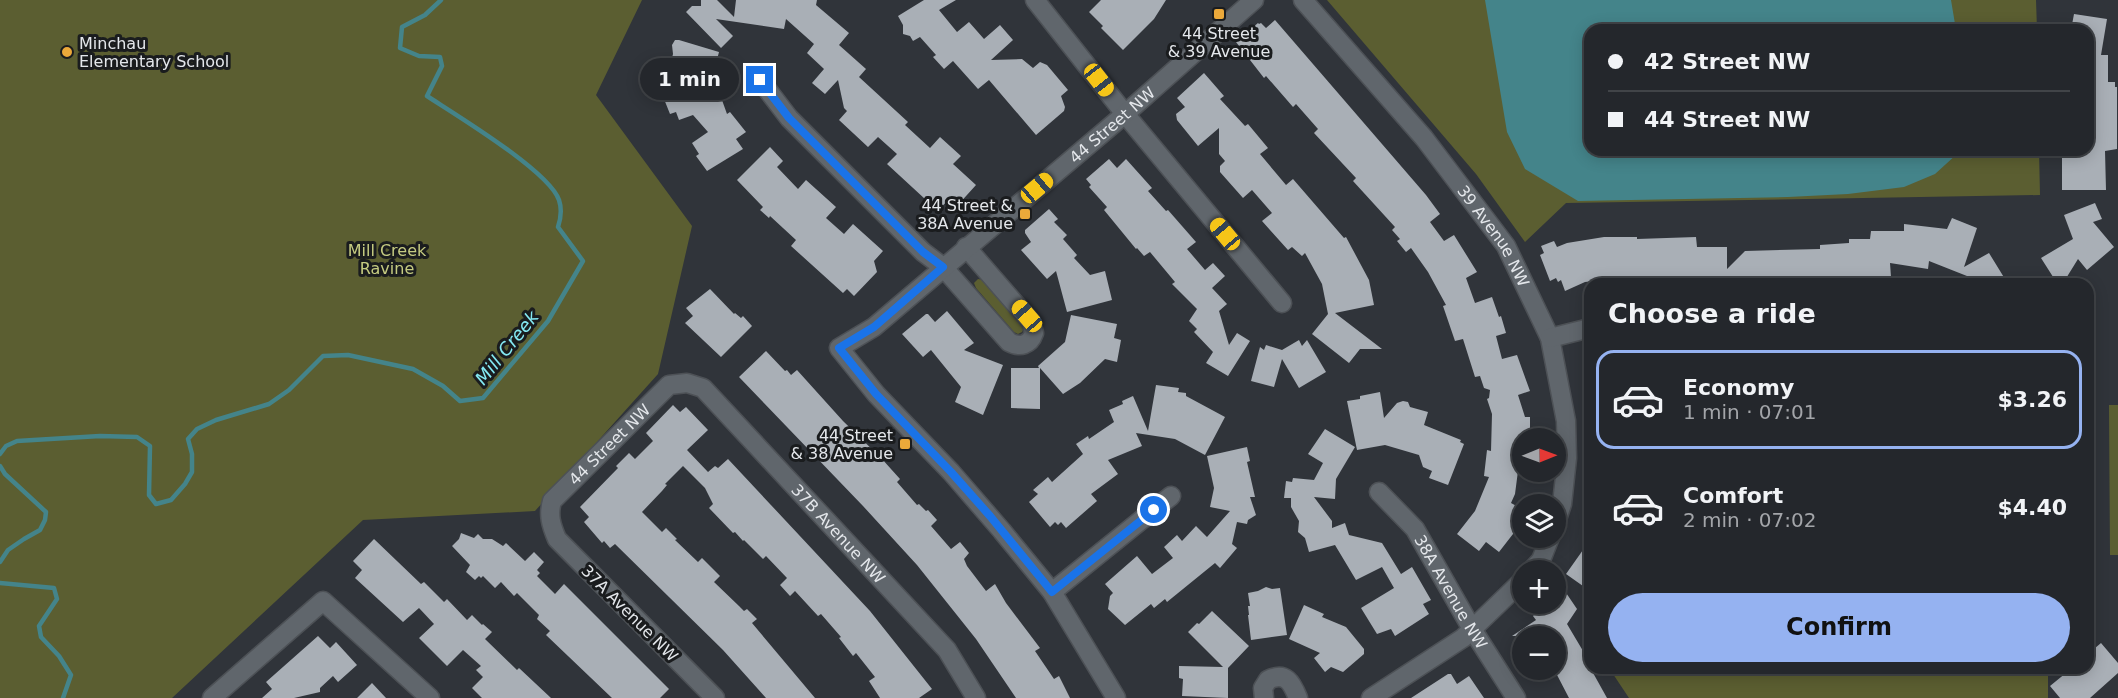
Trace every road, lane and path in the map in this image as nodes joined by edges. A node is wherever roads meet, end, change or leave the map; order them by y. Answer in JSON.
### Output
{"nodes":[{"id":1,"x":1254,"y":0,"type":"edge"},
{"id":2,"x":1303,"y":0,"type":"edge"},
{"id":3,"x":1046,"y":4,"type":"edge"},
{"id":4,"x":760,"y":80,"type":"dead end"},
{"id":5,"x":1125,"y":114,"type":"junction"},
{"id":6,"x":966,"y":247,"type":"junction"},
{"id":7,"x":943,"y":267,"type":"junction"},
{"id":8,"x":1282,"y":303,"type":"dead end"},
{"id":9,"x":1584,"y":330,"type":"edge"},
{"id":10,"x":1550,"y":338,"type":"junction"},
{"id":11,"x":687,"y":383,"type":"joint"},
{"id":12,"x":1379,"y":492,"type":"dead end"},
{"id":13,"x":1563,"y":494,"type":"edge"},
{"id":14,"x":1171,"y":496,"type":"dead end"},
{"id":15,"x":550,"y":524,"type":"joint"},
{"id":16,"x":1052,"y":592,"type":"junction"},
{"id":17,"x":1512,"y":592,"type":"edge"},
{"id":18,"x":1472,"y":629,"type":"junction"},
{"id":19,"x":212,"y":698,"type":"edge"},
{"id":20,"x":430,"y":698,"type":"edge"},
{"id":21,"x":715,"y":698,"type":"edge"},
{"id":22,"x":976,"y":698,"type":"edge"},
{"id":23,"x":1116,"y":698,"type":"edge"},
{"id":24,"x":1264,"y":698,"type":"edge"},
{"id":25,"x":1298,"y":698,"type":"edge"},
{"id":26,"x":1371,"y":698,"type":"edge"},
{"id":27,"x":1516,"y":698,"type":"edge"}],
"edges":[{"from":1,"to":5,"type":"street","name":"44 Street NW"},
{"from":2,"to":10,"type":"street","name":"39 Avenue NW"},
{"from":3,"to":5,"type":"street"},
{"from":4,"to":7,"type":"street"},
{"from":5,"to":6,"type":"street","name":"44 Street NW"},
{"from":5,"to":8,"type":"street"},
{"from":6,"to":7,"type":"street","name":"44 Street NW"},
{"from":6,"to":7,"type":"street"},
{"from":7,"to":16,"type":"street","name":"44 Street NW"},
{"from":9,"to":10,"type":"street"},
{"from":10,"to":13,"type":"street","name":"39 Avenue NW"},
{"from":11,"to":15,"type":"street","name":"44 Street NW"},
{"from":11,"to":22,"type":"street","name":"37B Avenue NW"},
{"from":12,"to":18,"type":"street","name":"38A Avenue NW"},
{"from":14,"to":16,"type":"street"},
{"from":15,"to":21,"type":"street","name":"37A Avenue NW"},
{"from":16,"to":23,"type":"street"},
{"from":17,"to":18,"type":"street"},
{"from":18,"to":26,"type":"street"},
{"from":18,"to":27,"type":"street","name":"38A Avenue NW"},
{"from":19,"to":20,"type":"street"},
{"from":24,"to":25,"type":"street"}]}
